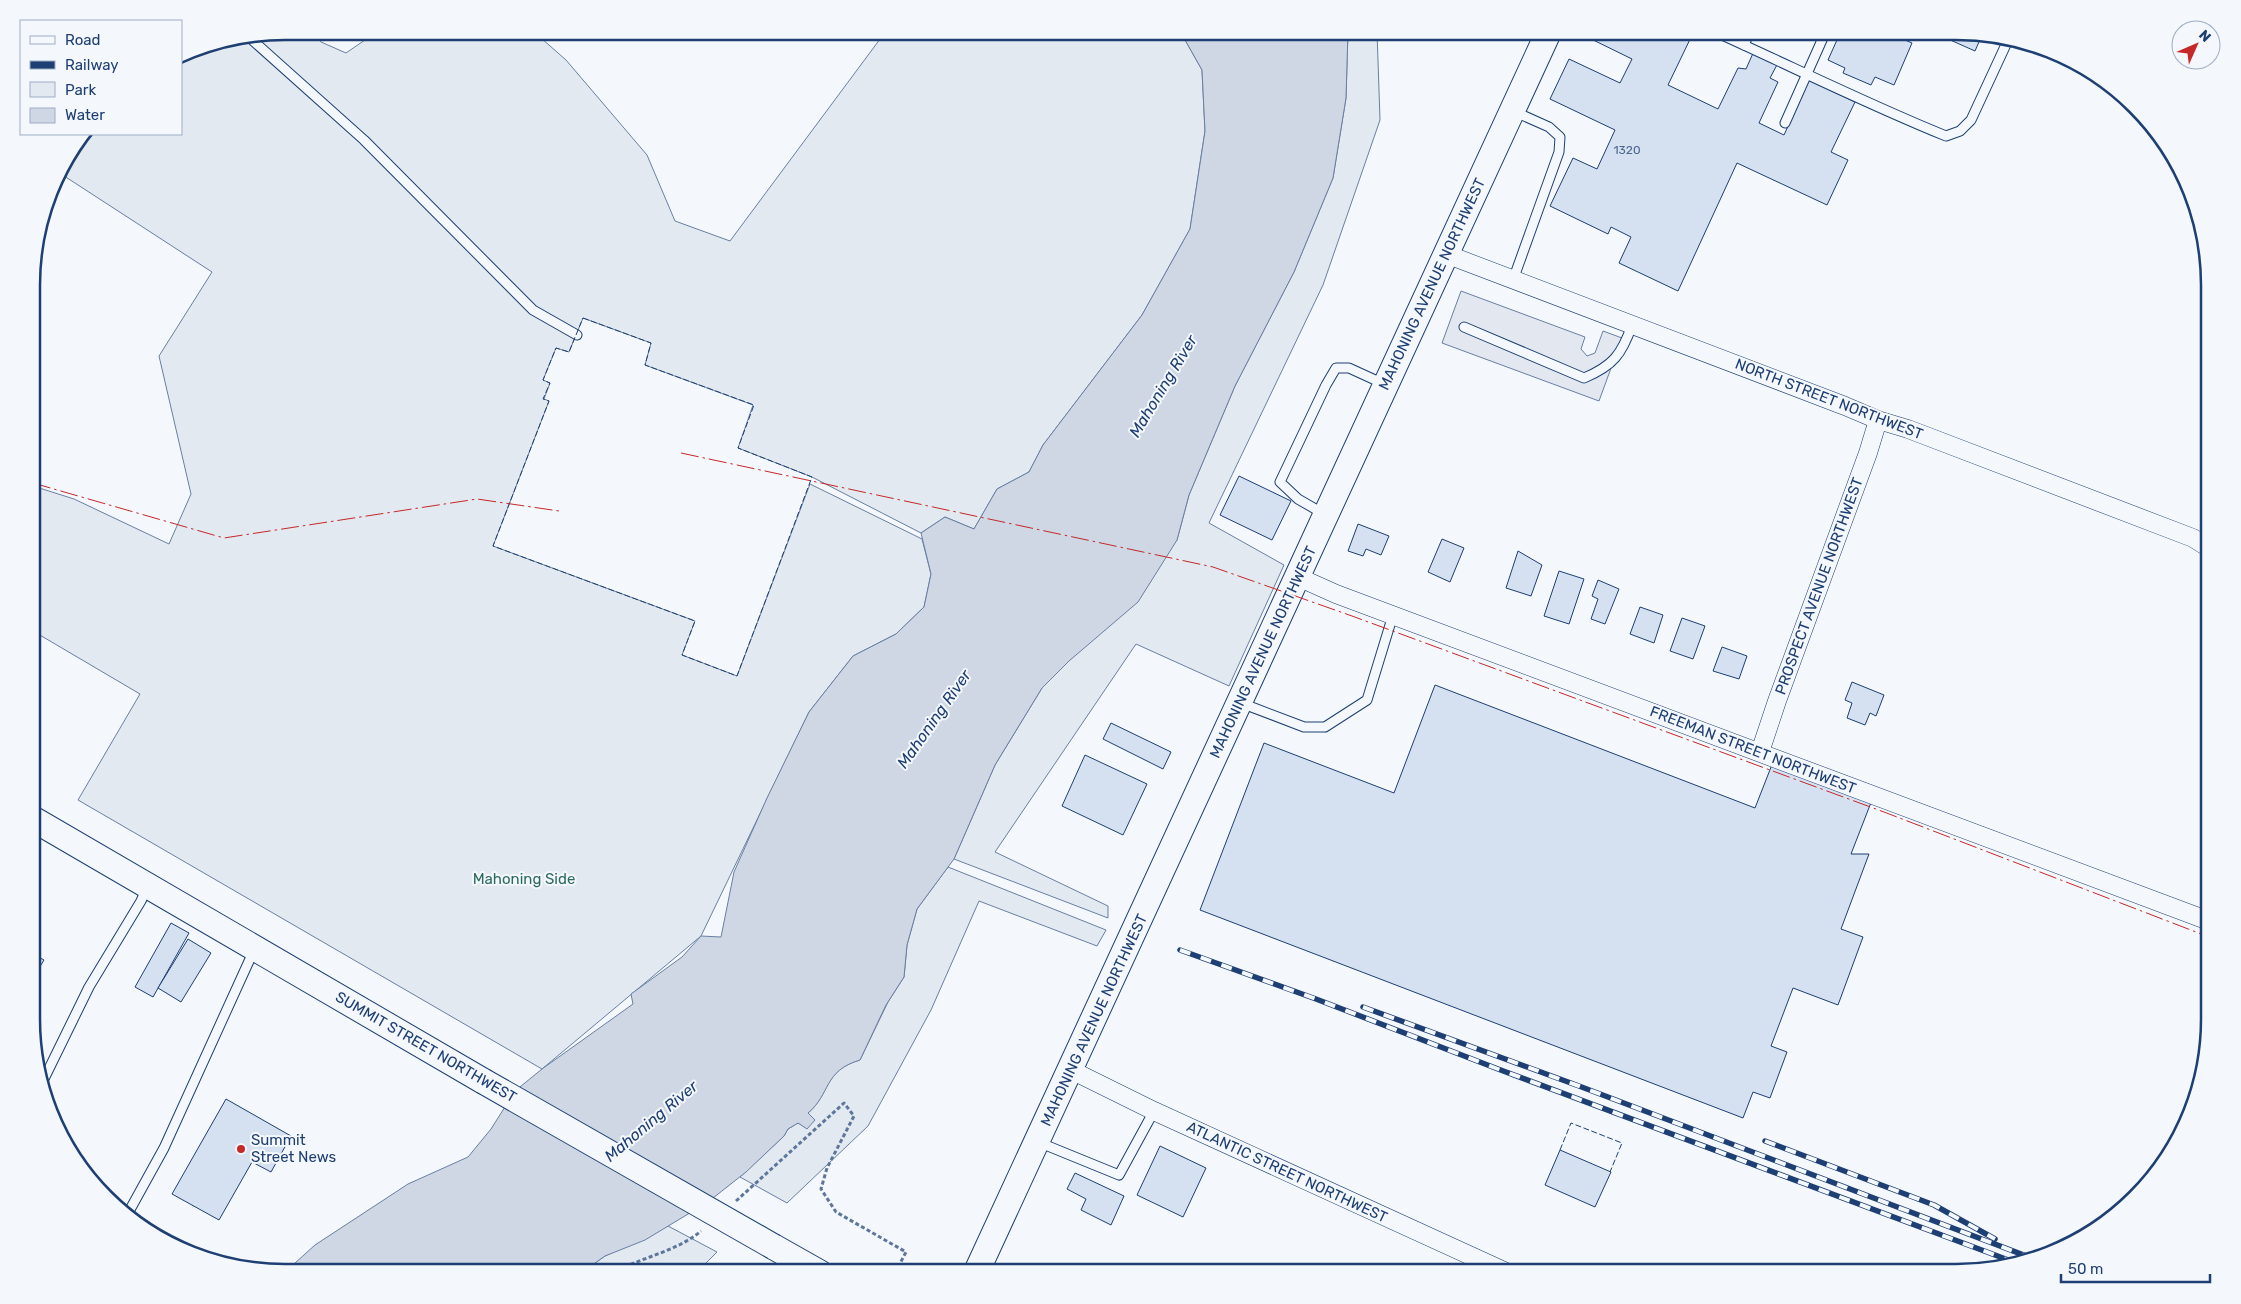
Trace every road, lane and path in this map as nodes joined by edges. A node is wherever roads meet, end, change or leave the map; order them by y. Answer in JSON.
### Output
{"nodes":[{"id":1,"x":1545,"y":40,"type":"edge"},
{"id":2,"x":1733,"y":40,"type":"edge"},
{"id":3,"x":1746,"y":40,"type":"edge"},
{"id":4,"x":1822,"y":40,"type":"edge"},
{"id":5,"x":254,"y":42,"type":"edge"},
{"id":6,"x":1744,"y":45,"type":"junction"},
{"id":7,"x":2006,"y":45,"type":"edge"},
{"id":8,"x":1807,"y":73,"type":"junction"},
{"id":9,"x":1512,"y":111,"type":"junction"},
{"id":10,"x":1785,"y":123,"type":"dead end"},
{"id":11,"x":1446,"y":254,"type":"junction"},
{"id":12,"x":1513,"y":280,"type":"junction"},
{"id":13,"x":1632,"y":325,"type":"junction"},
{"id":14,"x":1464,"y":327,"type":"dead end"},
{"id":15,"x":577,"y":335,"type":"dead end"},
{"id":16,"x":1386,"y":385,"type":"junction"},
{"id":17,"x":1878,"y":420,"type":"junction"},
{"id":18,"x":1326,"y":516,"type":"junction"},
{"id":19,"x":2201,"y":543,"type":"edge"},
{"id":20,"x":1298,"y":577,"type":"junction"},
{"id":21,"x":1393,"y":615,"type":"junction"},
{"id":22,"x":1238,"y":702,"type":"junction"},
{"id":23,"x":1760,"y":752,"type":"junction"},
{"id":24,"x":40,"y":823,"type":"edge"},
{"id":25,"x":148,"y":885,"type":"junction"},
{"id":26,"x":2201,"y":918,"type":"edge"},
{"id":27,"x":255,"y":948,"type":"junction"},
{"id":28,"x":1069,"y":1069,"type":"junction"},
{"id":29,"x":46,"y":1074,"type":"edge"},
{"id":30,"x":1154,"y":1111,"type":"junction"},
{"id":31,"x":1038,"y":1142,"type":"junction"},
{"id":32,"x":732,"y":1205,"type":"dead end"},
{"id":33,"x":130,"y":1209,"type":"edge"},
{"id":34,"x":704,"y":1228,"type":"dead end"},
{"id":35,"x":627,"y":1264,"type":"edge"},
{"id":36,"x":804,"y":1264,"type":"edge"},
{"id":37,"x":900,"y":1264,"type":"edge"},
{"id":38,"x":980,"y":1264,"type":"edge"},
{"id":39,"x":1489,"y":1264,"type":"edge"}],
"edges":[{"from":1,"to":9,"type":"main road","name":"MAHONING AVENUE NORTHWEST"},
{"from":2,"to":6,"type":"lane"},
{"from":3,"to":6,"type":"lane"},
{"from":4,"to":8,"type":"lane"},
{"from":5,"to":15,"type":"lane"},
{"from":6,"to":8,"type":"lane"},
{"from":7,"to":8,"type":"lane"},
{"from":8,"to":10,"type":"lane"},
{"from":9,"to":11,"type":"main road","name":"MAHONING AVENUE NORTHWEST"},
{"from":9,"to":12,"type":"lane"},
{"from":11,"to":12,"type":"street","name":"NORTH STREET NORTHWEST"},
{"from":11,"to":16,"type":"main road","name":"MAHONING AVENUE NORTHWEST"},
{"from":12,"to":13,"type":"street","name":"NORTH STREET NORTHWEST"},
{"from":13,"to":14,"type":"lane"},
{"from":13,"to":17,"type":"street","name":"NORTH STREET NORTHWEST"},
{"from":16,"to":18,"type":"main road","name":"MAHONING AVENUE NORTHWEST"},
{"from":16,"to":18,"type":"lane"},
{"from":17,"to":19,"type":"street","name":"NORTH STREET NORTHWEST"},
{"from":17,"to":23,"type":"street","name":"PROSPECT AVENUE NORTHWEST"},
{"from":18,"to":20,"type":"main road","name":"MAHONING AVENUE NORTHWEST"},
{"from":20,"to":21,"type":"street","name":"FREEMAN STREET NORTHWEST"},
{"from":20,"to":22,"type":"main road","name":"MAHONING AVENUE NORTHWEST"},
{"from":21,"to":22,"type":"lane"},
{"from":21,"to":23,"type":"street","name":"FREEMAN STREET NORTHWEST"},
{"from":22,"to":28,"type":"main road","name":"MAHONING AVENUE NORTHWEST"},
{"from":23,"to":26,"type":"street","name":"FREEMAN STREET NORTHWEST"},
{"from":24,"to":25,"type":"main road","name":"SUMMIT STREET NORTHWEST"},
{"from":25,"to":27,"type":"main road","name":"SUMMIT STREET NORTHWEST"},
{"from":25,"to":29,"type":"lane"},
{"from":27,"to":33,"type":"lane"},
{"from":27,"to":36,"type":"main road","name":"SUMMIT STREET NORTHWEST","bridge":true},
{"from":28,"to":30,"type":"street","name":"ATLANTIC STREET NORTHWEST"},
{"from":28,"to":31,"type":"main road","name":"MAHONING AVENUE NORTHWEST"},
{"from":30,"to":31,"type":"lane"},
{"from":30,"to":39,"type":"street","name":"ATLANTIC STREET NORTHWEST"},
{"from":31,"to":38,"type":"main road","name":"MAHONING AVENUE NORTHWEST"},
{"from":32,"to":37,"type":"path"},
{"from":34,"to":35,"type":"path"}]}
